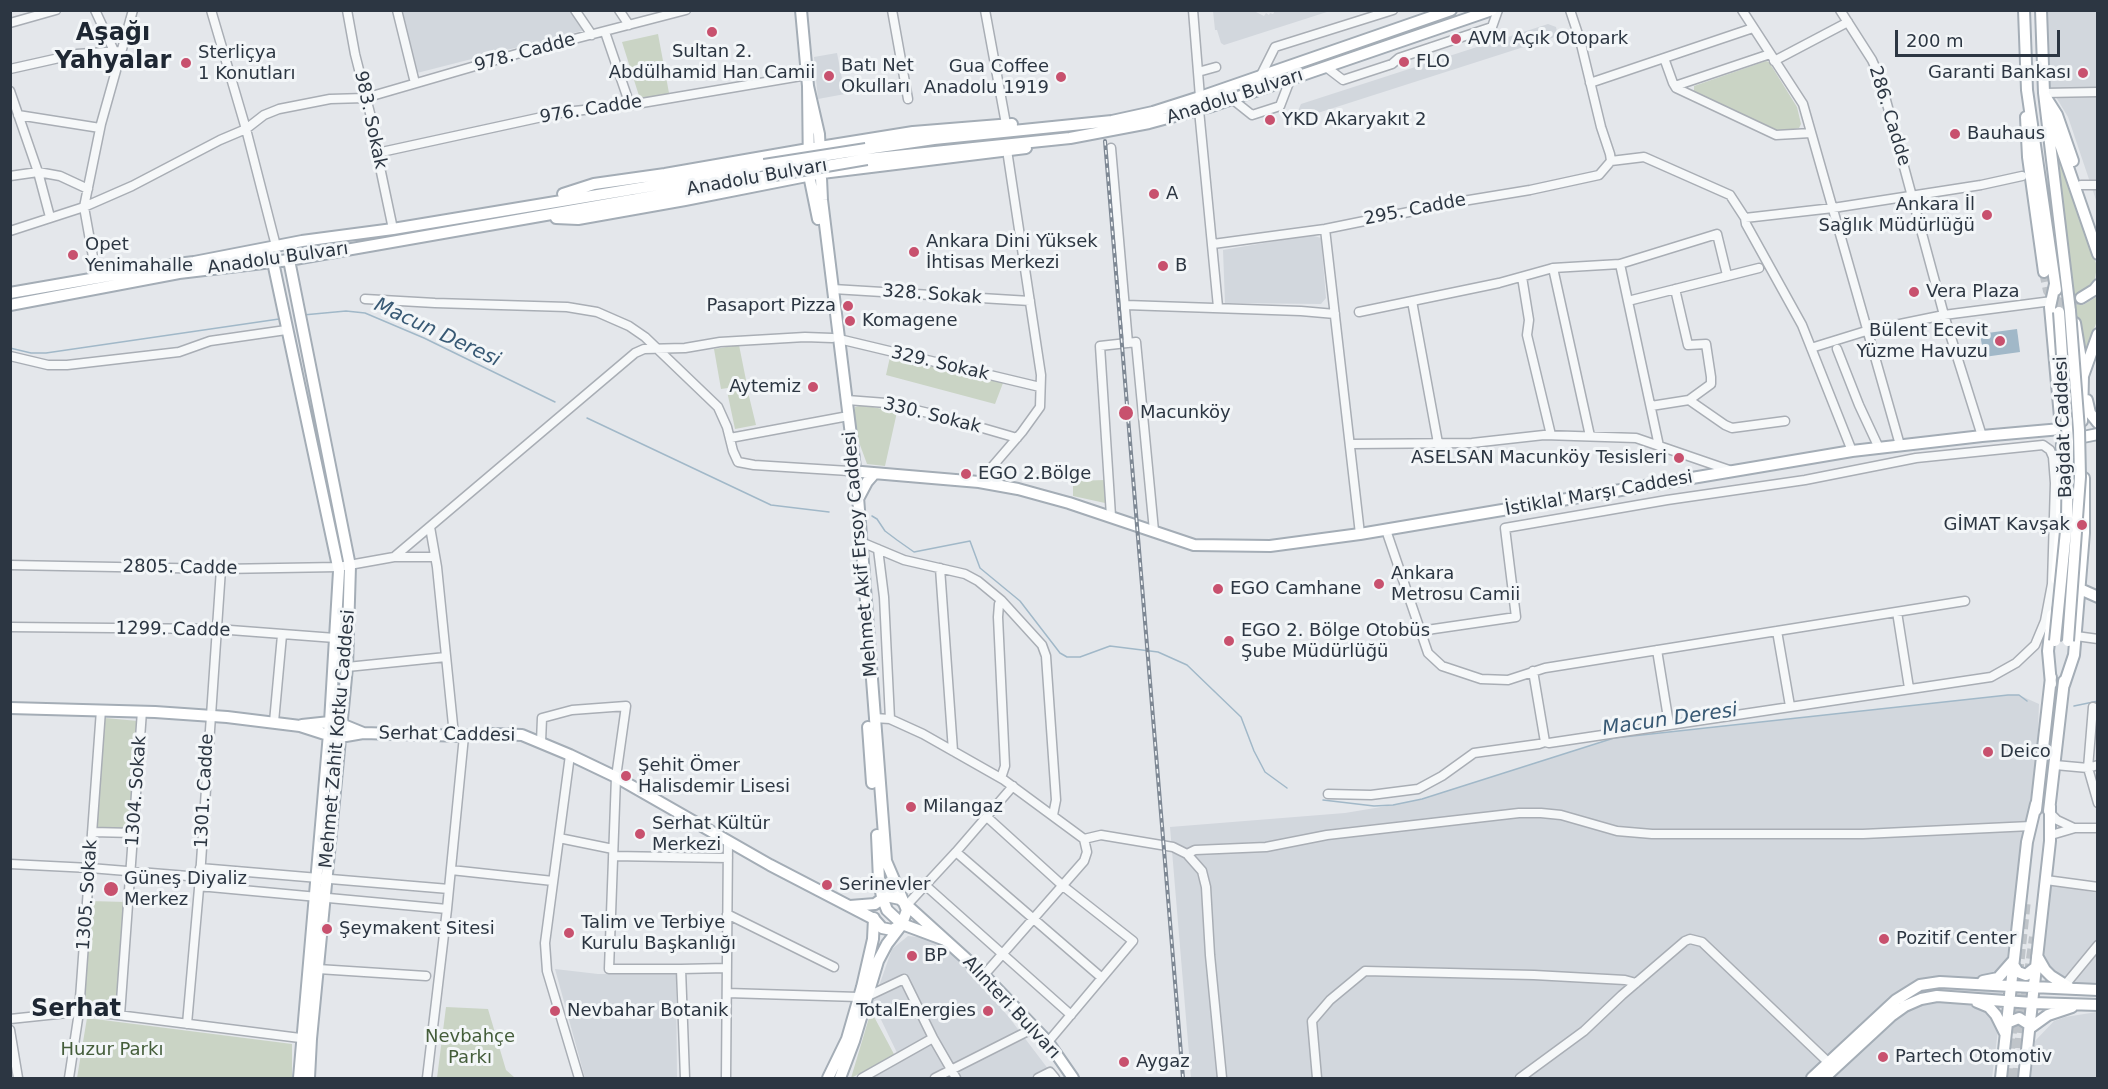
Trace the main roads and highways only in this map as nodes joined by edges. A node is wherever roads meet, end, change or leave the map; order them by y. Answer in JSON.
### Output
{"nodes":[{"id":1,"x":801,"y":10,"type":"edge"},
{"id":2,"x":1451,"y":10,"type":"edge"},
{"id":3,"x":1492,"y":10,"type":"edge"},
{"id":4,"x":2024,"y":10,"type":"edge"},
{"id":5,"x":2041,"y":10,"type":"edge"},
{"id":6,"x":808,"y":80,"type":"junction"},
{"id":7,"x":2027,"y":90,"type":"junction"},
{"id":8,"x":2044,"y":93,"type":"junction"},
{"id":9,"x":1093,"y":123,"type":"junction"},
{"id":10,"x":1096,"y":134,"type":"junction"},
{"id":11,"x":843,"y":143,"type":"junction"},
{"id":12,"x":820,"y":147,"type":"junction"},
{"id":13,"x":808,"y":149,"type":"junction"},
{"id":14,"x":867,"y":154,"type":"junction"},
{"id":15,"x":770,"y":156,"type":"junction"},
{"id":16,"x":848,"y":169,"type":"junction"},
{"id":17,"x":822,"y":173,"type":"junction"},
{"id":18,"x":769,"y":174,"type":"junction"},
{"id":19,"x":809,"y":175,"type":"junction"},
{"id":20,"x":531,"y":204,"type":"junction"},
{"id":21,"x":2097,"y":233,"type":"edge"},
{"id":22,"x":2097,"y":254,"type":"edge"},
{"id":23,"x":289,"y":260,"type":"junction"},
{"id":24,"x":273,"y":262,"type":"junction"},
{"id":25,"x":2044,"y":272,"type":"tunnel mouth"},
{"id":26,"x":2068,"y":282,"type":"junction"},
{"id":27,"x":2055,"y":284,"type":"junction"},
{"id":28,"x":2097,"y":285,"type":"edge"},
{"id":29,"x":10,"y":293,"type":"edge"},
{"id":30,"x":2081,"y":298,"type":"tunnel mouth"},
{"id":31,"x":10,"y":305,"type":"edge"},
{"id":32,"x":2097,"y":334,"type":"edge"},
{"id":33,"x":836,"y":339,"type":"junction"},
{"id":34,"x":2083,"y":376,"type":"junction"},
{"id":35,"x":2083,"y":414,"type":"junction"},
{"id":36,"x":2060,"y":415,"type":"junction"},
{"id":37,"x":2097,"y":424,"type":"edge"},
{"id":38,"x":2082,"y":432,"type":"junction"},
{"id":39,"x":2061,"y":433,"type":"junction"},
{"id":40,"x":2097,"y":434,"type":"edge"},
{"id":41,"x":2062,"y":453,"type":"junction"},
{"id":42,"x":2083,"y":453,"type":"junction"},
{"id":43,"x":859,"y":477,"type":"junction"},
{"id":44,"x":2080,"y":589,"type":"junction"},
{"id":45,"x":2097,"y":597,"type":"edge"},
{"id":46,"x":2072,"y":638,"type":"junction"},
{"id":47,"x":2051,"y":684,"type":"junction"},
{"id":48,"x":10,"y":708,"type":"edge"},
{"id":49,"x":330,"y":722,"type":"junction"},
{"id":50,"x":341,"y":724,"type":"junction"},
{"id":51,"x":300,"y":726,"type":"junction"},
{"id":52,"x":363,"y":733,"type":"junction"},
{"id":53,"x":328,"y":735,"type":"junction"},
{"id":54,"x":340,"y":737,"type":"junction"},
{"id":55,"x":2036,"y":804,"type":"junction"},
{"id":56,"x":2032,"y":845,"type":"dead end"},
{"id":57,"x":321,"y":878,"type":"junction"},
{"id":58,"x":319,"y":897,"type":"junction"},
{"id":59,"x":878,"y":901,"type":"junction"},
{"id":60,"x":850,"y":906,"type":"junction"},
{"id":61,"x":906,"y":906,"type":"junction"},
{"id":62,"x":874,"y":919,"type":"junction"},
{"id":63,"x":902,"y":924,"type":"junction"},
{"id":64,"x":945,"y":940,"type":"junction"},
{"id":65,"x":2037,"y":961,"type":"junction"},
{"id":66,"x":2014,"y":962,"type":"junction"},
{"id":67,"x":872,"y":964,"type":"junction"},
{"id":68,"x":1971,"y":983,"type":"junction"},
{"id":69,"x":1991,"y":985,"type":"junction"},
{"id":70,"x":2011,"y":986,"type":"junction"},
{"id":71,"x":2069,"y":987,"type":"junction"},
{"id":72,"x":2034,"y":988,"type":"junction"},
{"id":73,"x":2097,"y":990,"type":"edge"},
{"id":74,"x":862,"y":997,"type":"junction"},
{"id":75,"x":1968,"y":998,"type":"junction"},
{"id":76,"x":1990,"y":1000,"type":"junction"},
{"id":77,"x":2010,"y":1002,"type":"junction"},
{"id":78,"x":2032,"y":1003,"type":"junction"},
{"id":79,"x":2078,"y":1005,"type":"junction"},
{"id":80,"x":2097,"y":1005,"type":"edge"},
{"id":81,"x":2030,"y":1027,"type":"junction"},
{"id":82,"x":2007,"y":1029,"type":"junction"},
{"id":83,"x":307,"y":1039,"type":"junction"},
{"id":84,"x":299,"y":1078,"type":"edge"},
{"id":85,"x":309,"y":1078,"type":"edge"},
{"id":86,"x":828,"y":1078,"type":"edge"},
{"id":87,"x":840,"y":1078,"type":"edge"},
{"id":88,"x":1073,"y":1078,"type":"edge"},
{"id":89,"x":1812,"y":1078,"type":"edge"},
{"id":90,"x":1824,"y":1078,"type":"edge"},
{"id":91,"x":2001,"y":1078,"type":"edge"},
{"id":92,"x":2024,"y":1078,"type":"edge"}],
"edges":[{"from":1,"to":6,"type":"main road"},
{"from":2,"to":9,"type":"main road","name":"Anadolu Bulvarı"},
{"from":3,"to":10,"type":"main road","name":"Anadolu Bulvarı"},
{"from":4,"to":7,"type":"main road","name":"Bağdat Caddesi"},
{"from":5,"to":8,"type":"main road","name":"Bağdat Caddesi"},
{"from":6,"to":12,"type":"main road","name":"Mehmet Akif Ersoy Caddesi"},
{"from":6,"to":13,"type":"main road","name":"Mehmet Akif Ersoy Caddesi"},
{"from":7,"to":25,"type":"main road"},
{"from":7,"to":27,"type":"main road","name":"Bağdat Caddesi"},
{"from":8,"to":21,"type":"main road"},
{"from":8,"to":22,"type":"main road"},
{"from":8,"to":26,"type":"main road","name":"Bağdat Caddesi"},
{"from":9,"to":11,"type":"main road"},
{"from":9,"to":14,"type":"main road","name":"Anadolu Bulvarı"},
{"from":10,"to":14,"type":"main road","name":"Anadolu Bulvarı"},
{"from":10,"to":16,"type":"main road"},
{"from":11,"to":12,"type":"main road"},
{"from":11,"to":16,"type":"main road"},
{"from":12,"to":13,"type":"main road"},
{"from":12,"to":17,"type":"main road","name":"Mehmet Akif Ersoy Caddesi"},
{"from":13,"to":15,"type":"main road"},
{"from":13,"to":19,"type":"main road","name":"Mehmet Akif Ersoy Caddesi"},
{"from":14,"to":18,"type":"main road","name":"Anadolu Bulvarı","bridge":true},
{"from":15,"to":18,"type":"main road"},
{"from":15,"to":20,"type":"main road"},
{"from":16,"to":17,"type":"main road"},
{"from":17,"to":19,"type":"main road"},
{"from":17,"to":33,"type":"main road","name":"Mehmet Akif Ersoy Caddesi"},
{"from":18,"to":19,"type":"main road"},
{"from":18,"to":20,"type":"main road","name":"Anadolu Bulvarı"},
{"from":18,"to":23,"type":"main road","name":"Anadolu Bulvarı"},
{"from":19,"to":33,"type":"main road","name":"Mehmet Akif Ersoy Caddesi"},
{"from":20,"to":29,"type":"main road","name":"Anadolu Bulvarı"},
{"from":23,"to":24,"type":"main road","name":"Anadolu Bulvarı"},
{"from":23,"to":50,"type":"main road","name":"Mehmet Zahit Kotku Caddesi"},
{"from":24,"to":31,"type":"main road","name":"Anadolu Bulvarı"},
{"from":24,"to":49,"type":"main road","name":"Mehmet Zahit Kotku Caddesi"},
{"from":26,"to":34,"type":"main road"},
{"from":26,"to":46,"type":"main road","name":"Bağdat Caddesi","bridge":true},
{"from":27,"to":36,"type":"main road"},
{"from":27,"to":47,"type":"main road","name":"Bağdat Caddesi","bridge":true},
{"from":28,"to":30,"type":"main road"},
{"from":32,"to":34,"type":"main road"},
{"from":33,"to":43,"type":"main road","name":"Mehmet Akif Ersoy Caddesi"},
{"from":33,"to":43,"type":"main road","name":"Mehmet Akif Ersoy Caddesi"},
{"from":34,"to":35,"type":"main road"},
{"from":34,"to":37,"type":"main road"},
{"from":35,"to":36,"type":"main road"},
{"from":35,"to":38,"type":"main road"},
{"from":36,"to":39,"type":"main road"},
{"from":37,"to":38,"type":"main road"},
{"from":38,"to":39,"type":"main road"},
{"from":38,"to":39,"type":"main road"},
{"from":38,"to":40,"type":"main road"},
{"from":38,"to":42,"type":"main road"},
{"from":39,"to":41,"type":"main road"},
{"from":39,"to":43,"type":"main road","name":"İstiklal Marşı Caddesi"},
{"from":41,"to":42,"type":"main road"},
{"from":41,"to":47,"type":"main road"},
{"from":42,"to":44,"type":"main road"},
{"from":43,"to":59,"type":"main road","name":"Mehmet Akif Ersoy Caddesi"},
{"from":43,"to":61,"type":"main road","name":"Mehmet Akif Ersoy Caddesi"},
{"from":44,"to":45,"type":"main road"},
{"from":44,"to":46,"type":"main road"},
{"from":46,"to":65,"type":"main road","name":"Bağdat Caddesi"},
{"from":47,"to":55,"type":"main road","name":"Bağdat Caddesi"},
{"from":48,"to":51,"type":"main road","name":"Serhat Caddesi"},
{"from":49,"to":50,"type":"main road","name":"Serhat Caddesi"},
{"from":49,"to":51,"type":"main road","name":"Serhat Caddesi"},
{"from":49,"to":53,"type":"main road","name":"Mehmet Zahit Kotku Caddesi"},
{"from":50,"to":52,"type":"main road","name":"Serhat Caddesi"},
{"from":50,"to":54,"type":"main road","name":"Mehmet Zahit Kotku Caddesi"},
{"from":51,"to":53,"type":"main road","name":"Serhat Caddesi"},
{"from":52,"to":54,"type":"main road","name":"Serhat Caddesi"},
{"from":52,"to":60,"type":"main road","name":"Serhat Caddesi"},
{"from":53,"to":54,"type":"main road","name":"Serhat Caddesi"},
{"from":53,"to":57,"type":"main road","name":"Mehmet Zahit Kotku Caddesi"},
{"from":54,"to":57,"type":"main road","name":"Mehmet Zahit Kotku Caddesi"},
{"from":55,"to":56,"type":"main road","name":"Bağdat Caddesi"},
{"from":55,"to":66,"type":"main road"},
{"from":57,"to":58,"type":"main road","name":"Mehmet Zahit Kotku Caddesi"},
{"from":58,"to":83,"type":"main road","name":"Mehmet Zahit Kotku Caddesi"},
{"from":58,"to":83,"type":"main road","name":"Mehmet Zahit Kotku Caddesi"},
{"from":59,"to":60,"type":"main road"},
{"from":59,"to":61,"type":"main road"},
{"from":59,"to":62,"type":"main road"},
{"from":59,"to":63,"type":"main road","name":"Mehmet Akif Ersoy Caddesi"},
{"from":60,"to":62,"type":"main road","name":"Serhat Caddesi"},
{"from":61,"to":63,"type":"main road"},
{"from":61,"to":64,"type":"main road","name":"Alınteri Bulvarı"},
{"from":62,"to":63,"type":"main road","name":"Serhat Caddesi"},
{"from":62,"to":67,"type":"main road"},
{"from":63,"to":64,"type":"main road","name":"Alınteri Bulvarı"},
{"from":63,"to":67,"type":"main road"},
{"from":64,"to":88,"type":"main road","name":"Alınteri Bulvarı"},
{"from":65,"to":66,"type":"main road"},
{"from":65,"to":71,"type":"main road"},
{"from":65,"to":72,"type":"main road","name":"Bağdat Caddesi"},
{"from":66,"to":68,"type":"main road"},
{"from":66,"to":70,"type":"main road"},
{"from":67,"to":74,"type":"main road"},
{"from":68,"to":69,"type":"main road"},
{"from":68,"to":89,"type":"main road"},
{"from":69,"to":70,"type":"main road"},
{"from":69,"to":76,"type":"main road"},
{"from":70,"to":72,"type":"main road"},
{"from":70,"to":77,"type":"main road"},
{"from":71,"to":72,"type":"main road"},
{"from":71,"to":73,"type":"main road"},
{"from":72,"to":78,"type":"main road","name":"Bağdat Caddesi"},
{"from":74,"to":86,"type":"main road"},
{"from":74,"to":87,"type":"main road"},
{"from":75,"to":76,"type":"main road"},
{"from":75,"to":82,"type":"main road"},
{"from":75,"to":90,"type":"main road"},
{"from":76,"to":77,"type":"main road"},
{"from":77,"to":78,"type":"main road"},
{"from":77,"to":82,"type":"main road"},
{"from":78,"to":79,"type":"main road"},
{"from":78,"to":81,"type":"main road","name":"Bağdat Caddesi"},
{"from":79,"to":80,"type":"main road"},
{"from":79,"to":81,"type":"main road"},
{"from":81,"to":82,"type":"main road"},
{"from":81,"to":92,"type":"main road","name":"Bağdat Caddesi"},
{"from":82,"to":91,"type":"main road"},
{"from":83,"to":84,"type":"main road","name":"Mehmet Zahit Kotku Caddesi"},
{"from":83,"to":85,"type":"main road","name":"Mehmet Zahit Kotku Caddesi"}]}
